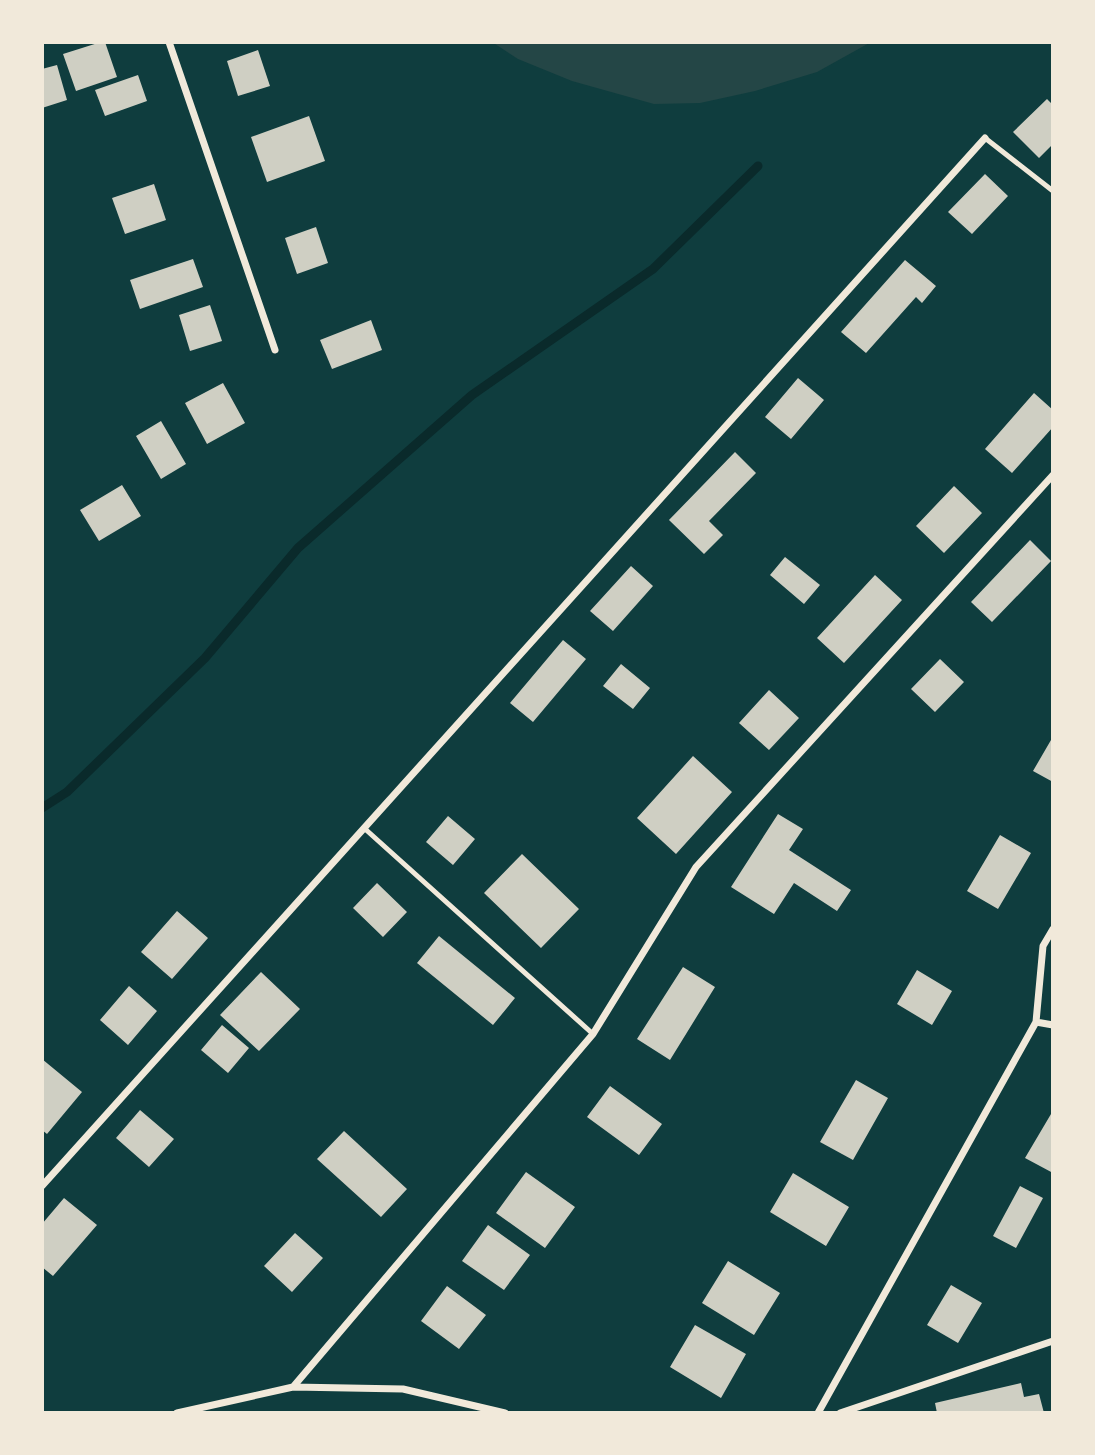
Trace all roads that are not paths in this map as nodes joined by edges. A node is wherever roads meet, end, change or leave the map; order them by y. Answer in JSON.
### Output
{"nodes":[{"id":1,"x":169,"y":42,"type":"edge"},
{"id":2,"x":985,"y":138,"type":"joint"},
{"id":3,"x":1053,"y":191,"type":"edge"},
{"id":4,"x":275,"y":350,"type":"dead end"},
{"id":5,"x":1053,"y":475,"type":"edge"},
{"id":6,"x":364,"y":828,"type":"junction"},
{"id":7,"x":1053,"y":929,"type":"edge"},
{"id":8,"x":1036,"y":1022,"type":"junction"},
{"id":9,"x":1053,"y":1025,"type":"edge"},
{"id":10,"x":593,"y":1034,"type":"junction"},
{"id":11,"x":42,"y":1186,"type":"edge"},
{"id":12,"x":1053,"y":1341,"type":"edge"},
{"id":13,"x":293,"y":1387,"type":"junction"},
{"id":14,"x":177,"y":1413,"type":"edge"},
{"id":15,"x":505,"y":1413,"type":"edge"},
{"id":16,"x":818,"y":1413,"type":"edge"},
{"id":17,"x":840,"y":1413,"type":"edge"}],
"edges":[{"from":1,"to":4,"type":"street"},
{"from":2,"to":3,"type":"lane"},
{"from":2,"to":6,"type":"street"},
{"from":5,"to":10,"type":"street"},
{"from":6,"to":10,"type":"lane"},
{"from":6,"to":11,"type":"street"},
{"from":7,"to":8,"type":"street"},
{"from":8,"to":9,"type":"street"},
{"from":8,"to":16,"type":"street"},
{"from":10,"to":13,"type":"street"},
{"from":12,"to":17,"type":"street"},
{"from":13,"to":14,"type":"street"},
{"from":13,"to":15,"type":"street"}]}
